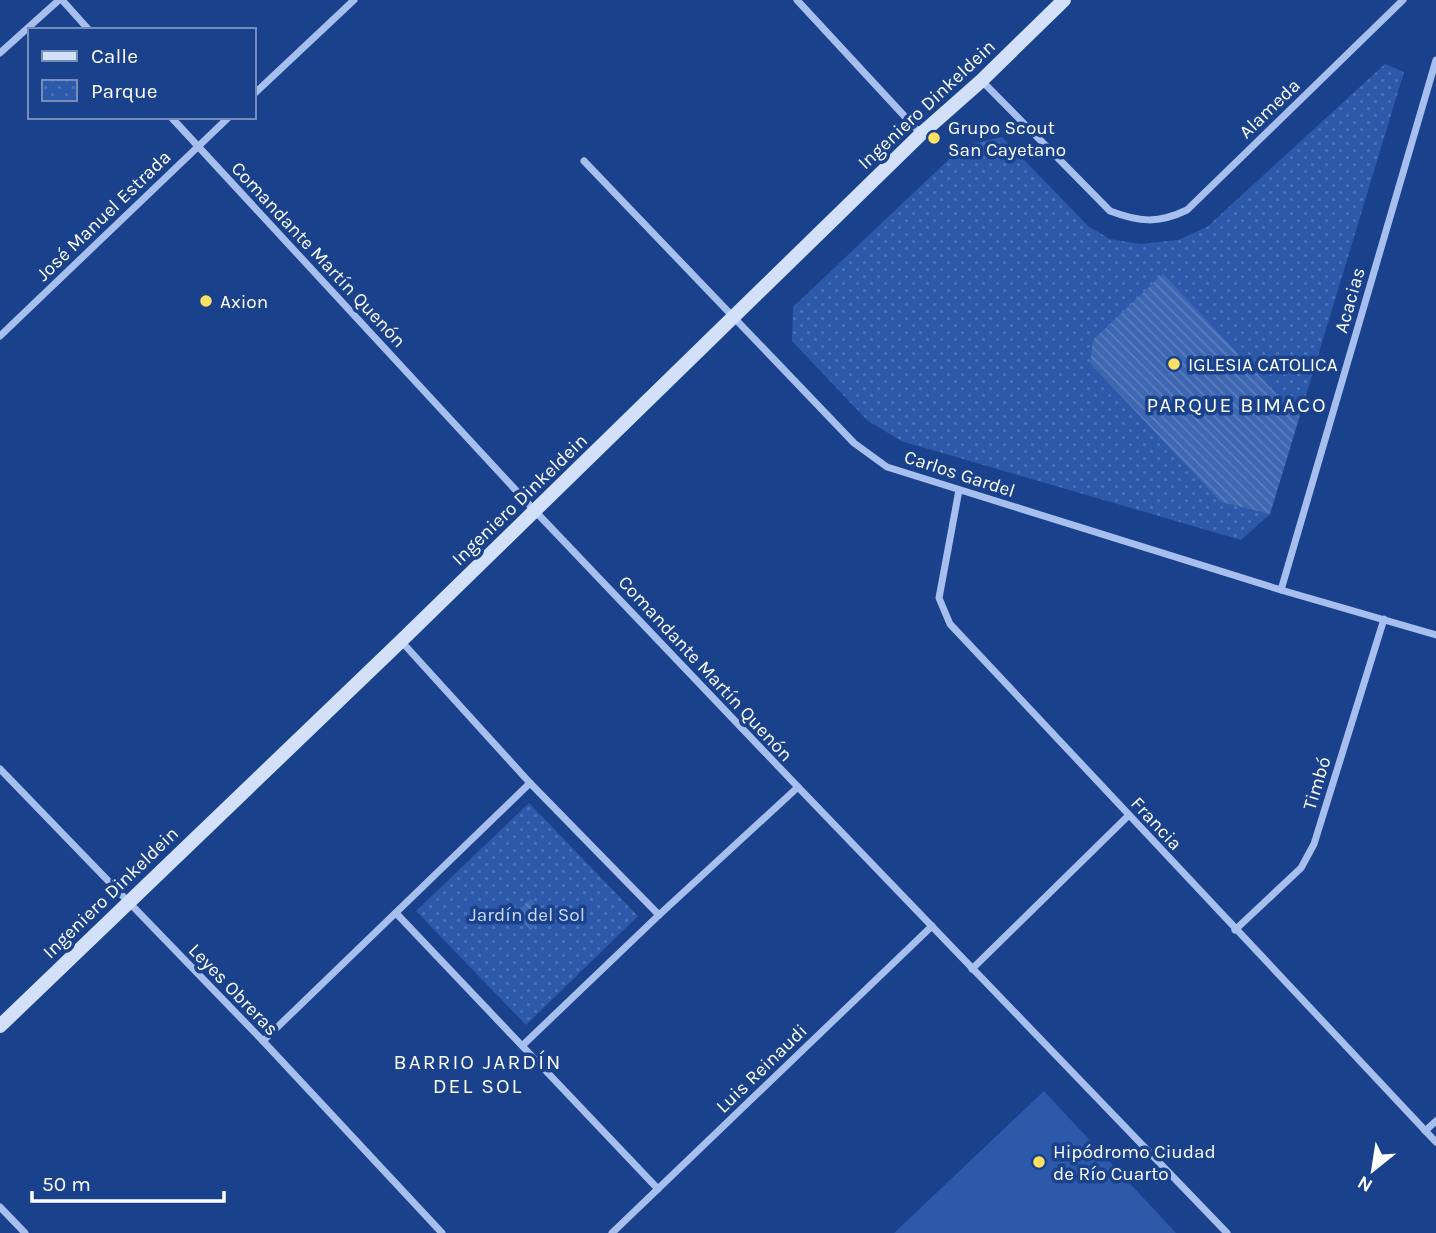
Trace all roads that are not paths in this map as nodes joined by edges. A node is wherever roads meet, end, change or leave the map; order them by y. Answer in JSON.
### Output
{"nodes":[{"id":1,"x":61,"y":0,"type":"edge"},
{"id":2,"x":354,"y":0,"type":"edge"},
{"id":3,"x":797,"y":0,"type":"edge"},
{"id":4,"x":1064,"y":0,"type":"edge"},
{"id":5,"x":1402,"y":0,"type":"edge"},
{"id":6,"x":28,"y":28,"type":"edge"},
{"id":7,"x":28,"y":28,"type":"edge"},
{"id":8,"x":87,"y":28,"type":"edge"},
{"id":9,"x":0,"y":52,"type":"edge"},
{"id":10,"x":1436,"y":60,"type":"edge"},
{"id":11,"x":981,"y":80,"type":"junction"},
{"id":12,"x":256,"y":92,"type":"edge"},
{"id":13,"x":173,"y":119,"type":"edge"},
{"id":14,"x":227,"y":119,"type":"edge"},
{"id":15,"x":921,"y":134,"type":"junction"},
{"id":16,"x":198,"y":146,"type":"junction"},
{"id":17,"x":584,"y":161,"type":"dead end"},
{"id":18,"x":732,"y":317,"type":"junction"},
{"id":19,"x":0,"y":336,"type":"edge"},
{"id":20,"x":959,"y":490,"type":"junction"},
{"id":21,"x":535,"y":511,"type":"junction"},
{"id":22,"x":1281,"y":590,"type":"junction"},
{"id":23,"x":1384,"y":620,"type":"junction"},
{"id":24,"x":1436,"y":635,"type":"edge"},
{"id":25,"x":401,"y":641,"type":"junction"},
{"id":26,"x":0,"y":769,"type":"edge"},
{"id":27,"x":530,"y":783,"type":"junction"},
{"id":28,"x":798,"y":787,"type":"junction"},
{"id":29,"x":1128,"y":816,"type":"junction"},
{"id":30,"x":128,"y":901,"type":"junction"},
{"id":31,"x":396,"y":913,"type":"junction"},
{"id":32,"x":659,"y":915,"type":"junction"},
{"id":33,"x":932,"y":926,"type":"junction"},
{"id":34,"x":1235,"y":930,"type":"junction"},
{"id":35,"x":972,"y":969,"type":"junction"},
{"id":36,"x":0,"y":1026,"type":"edge"},
{"id":37,"x":263,"y":1041,"type":"junction"},
{"id":38,"x":523,"y":1045,"type":"junction"},
{"id":39,"x":1436,"y":1121,"type":"edge"},
{"id":40,"x":1425,"y":1131,"type":"junction"},
{"id":41,"x":1436,"y":1142,"type":"edge"},
{"id":42,"x":658,"y":1189,"type":"junction"},
{"id":43,"x":0,"y":1207,"type":"edge"},
{"id":44,"x":25,"y":1233,"type":"edge"},
{"id":45,"x":442,"y":1233,"type":"edge"},
{"id":46,"x":612,"y":1233,"type":"edge"},
{"id":47,"x":1227,"y":1233,"type":"edge"}],
"edges":[{"from":1,"to":7,"type":"street"},
{"from":1,"to":8,"type":"street"},
{"from":2,"to":12,"type":"street"},
{"from":3,"to":15,"type":"street"},
{"from":4,"to":11,"type":"main road","name":"Ingeniero Dinkeldein"},
{"from":5,"to":11,"type":"street","name":"Alameda"},
{"from":6,"to":9,"type":"street"},
{"from":10,"to":22,"type":"street","name":"Acacias"},
{"from":11,"to":15,"type":"main road","name":"Ingeniero Dinkeldein"},
{"from":13,"to":16,"type":"street","name":"Comandante Martín Quenón"},
{"from":14,"to":16,"type":"street","name":"José Manuel Estrada"},
{"from":15,"to":18,"type":"main road","name":"Ingeniero Dinkeldein"},
{"from":16,"to":19,"type":"street","name":"José Manuel Estrada"},
{"from":16,"to":21,"type":"street","name":"Comandante Martín Quenón"},
{"from":17,"to":18,"type":"street","name":"Carlos Gardel"},
{"from":18,"to":20,"type":"street","name":"Carlos Gardel"},
{"from":18,"to":21,"type":"main road","name":"Ingeniero Dinkeldein"},
{"from":20,"to":22,"type":"street","name":"Carlos Gardel"},
{"from":20,"to":29,"type":"street","name":"Francia"},
{"from":21,"to":25,"type":"main road","name":"Ingeniero Dinkeldein"},
{"from":21,"to":28,"type":"street","name":"Comandante Martín Quenón"},
{"from":22,"to":23,"type":"street","name":"Carlos Gardel"},
{"from":23,"to":24,"type":"street","name":"Carlos Gardel"},
{"from":23,"to":34,"type":"street","name":"Timbó"},
{"from":25,"to":27,"type":"street"},
{"from":25,"to":30,"type":"main road","name":"Ingeniero Dinkeldein"},
{"from":26,"to":30,"type":"street","name":"Leyes Obreras"},
{"from":27,"to":31,"type":"street"},
{"from":27,"to":32,"type":"street"},
{"from":28,"to":32,"type":"street"},
{"from":28,"to":33,"type":"street","name":"Comandante Martín Quenón"},
{"from":29,"to":34,"type":"street","name":"Francia"},
{"from":29,"to":35,"type":"street"},
{"from":30,"to":36,"type":"main road","name":"Ingeniero Dinkeldein"},
{"from":30,"to":37,"type":"street","name":"Leyes Obreras"},
{"from":31,"to":37,"type":"street"},
{"from":31,"to":38,"type":"street"},
{"from":32,"to":38,"type":"street"},
{"from":33,"to":35,"type":"street","name":"Comandante Martín Quenón"},
{"from":33,"to":42,"type":"street","name":"Luis Reinaudi"},
{"from":34,"to":40,"type":"street","name":"Francia"},
{"from":35,"to":47,"type":"street","name":"Comandante Martín Quenón"},
{"from":37,"to":45,"type":"street","name":"Leyes Obreras"},
{"from":38,"to":42,"type":"street"},
{"from":39,"to":40,"type":"street"},
{"from":40,"to":41,"type":"street","name":"Francia"},
{"from":42,"to":46,"type":"street","name":"Luis Reinaudi"},
{"from":43,"to":44,"type":"street"}]}
